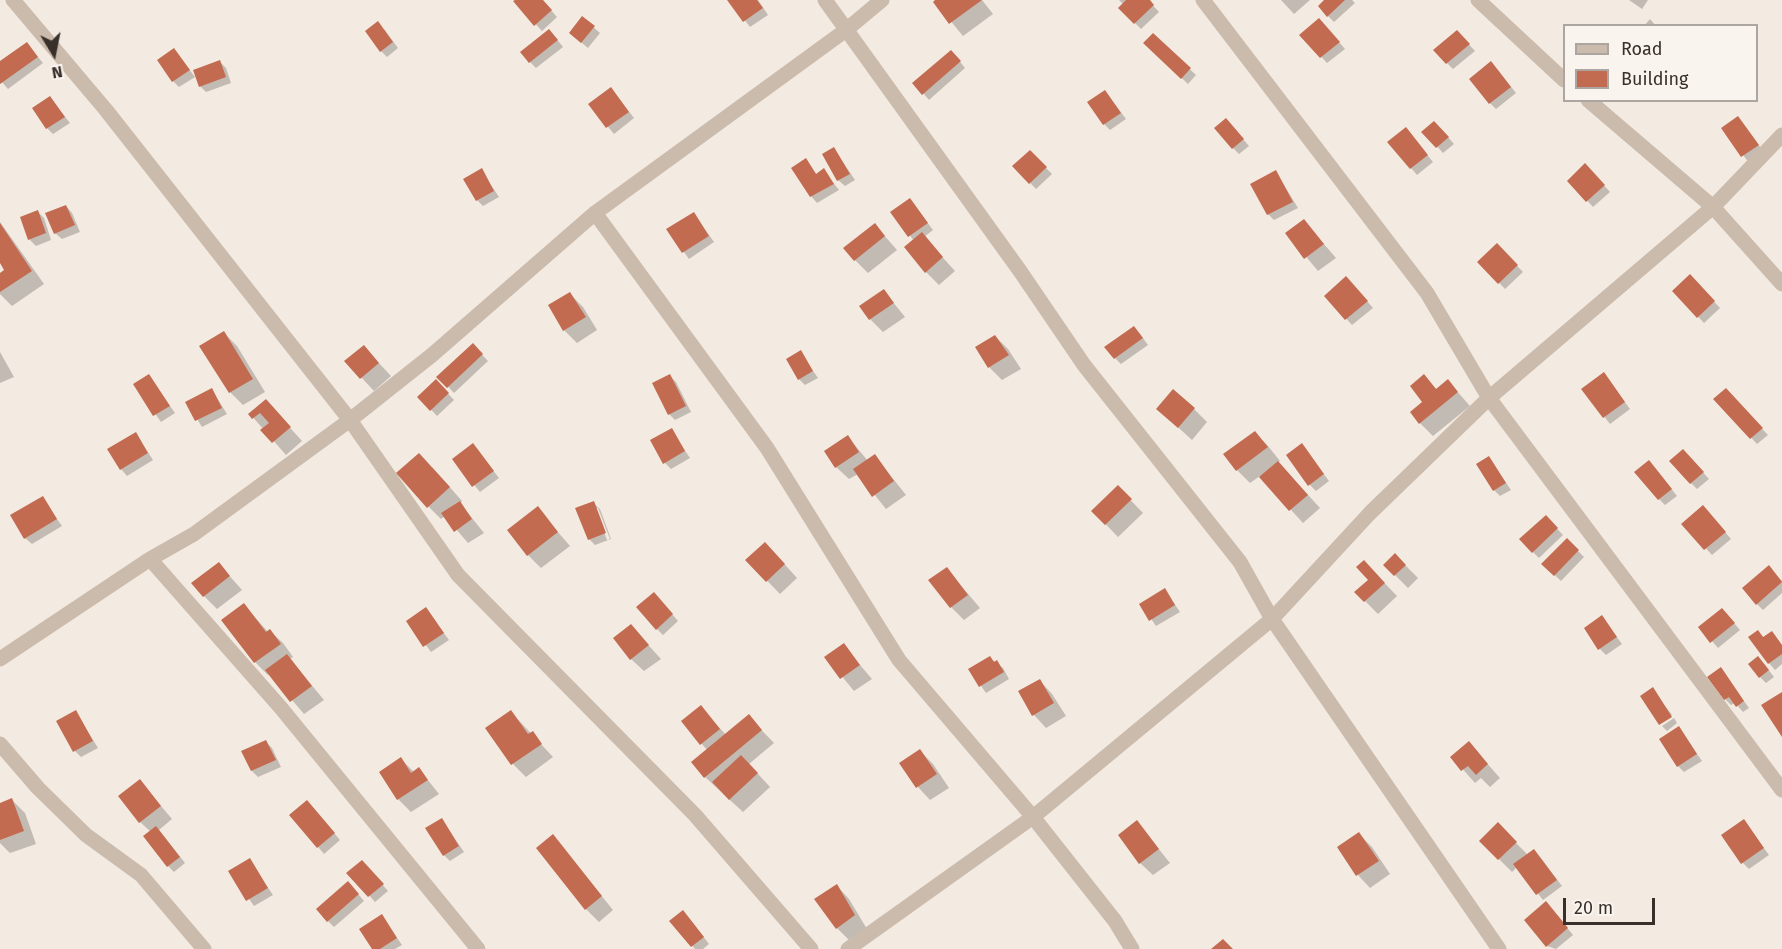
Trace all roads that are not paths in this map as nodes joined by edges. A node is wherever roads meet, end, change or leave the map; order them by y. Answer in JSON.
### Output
{"nodes":[{"id":1,"x":13,"y":0,"type":"edge"},
{"id":2,"x":825,"y":0,"type":"edge"},
{"id":3,"x":882,"y":0,"type":"edge"},
{"id":4,"x":1203,"y":0,"type":"edge"},
{"id":5,"x":1478,"y":0,"type":"edge"},
{"id":6,"x":846,"y":30,"type":"junction"},
{"id":7,"x":1563,"y":79,"type":"edge"},
{"id":8,"x":1590,"y":102,"type":"edge"},
{"id":9,"x":1782,"y":135,"type":"edge"},
{"id":10,"x":1713,"y":207,"type":"junction"},
{"id":11,"x":596,"y":213,"type":"junction"},
{"id":12,"x":1782,"y":284,"type":"edge"},
{"id":13,"x":1489,"y":398,"type":"junction"},
{"id":14,"x":350,"y":420,"type":"junction"},
{"id":15,"x":150,"y":559,"type":"junction"},
{"id":16,"x":1272,"y":619,"type":"junction"},
{"id":17,"x":0,"y":659,"type":"edge"},
{"id":18,"x":0,"y":744,"type":"edge"},
{"id":19,"x":1782,"y":790,"type":"edge"},
{"id":20,"x":1033,"y":817,"type":"junction"},
{"id":21,"x":204,"y":949,"type":"edge"},
{"id":22,"x":478,"y":949,"type":"edge"},
{"id":23,"x":812,"y":949,"type":"edge"},
{"id":24,"x":848,"y":949,"type":"edge"},
{"id":25,"x":1132,"y":949,"type":"edge"},
{"id":26,"x":1498,"y":949,"type":"edge"}],
"edges":[{"from":1,"to":14,"type":"street"},
{"from":2,"to":6,"type":"street"},
{"from":3,"to":6,"type":"street"},
{"from":4,"to":13,"type":"street"},
{"from":5,"to":7,"type":"street"},
{"from":6,"to":11,"type":"street"},
{"from":6,"to":16,"type":"street"},
{"from":8,"to":10,"type":"street"},
{"from":9,"to":10,"type":"street"},
{"from":10,"to":12,"type":"street"},
{"from":10,"to":13,"type":"street"},
{"from":11,"to":14,"type":"street"},
{"from":11,"to":20,"type":"street"},
{"from":13,"to":16,"type":"street"},
{"from":13,"to":19,"type":"street"},
{"from":14,"to":15,"type":"street"},
{"from":14,"to":23,"type":"street"},
{"from":15,"to":17,"type":"street"},
{"from":15,"to":22,"type":"street"},
{"from":16,"to":20,"type":"street"},
{"from":16,"to":26,"type":"street"},
{"from":18,"to":21,"type":"street"},
{"from":20,"to":24,"type":"street"},
{"from":20,"to":25,"type":"street"}]}
